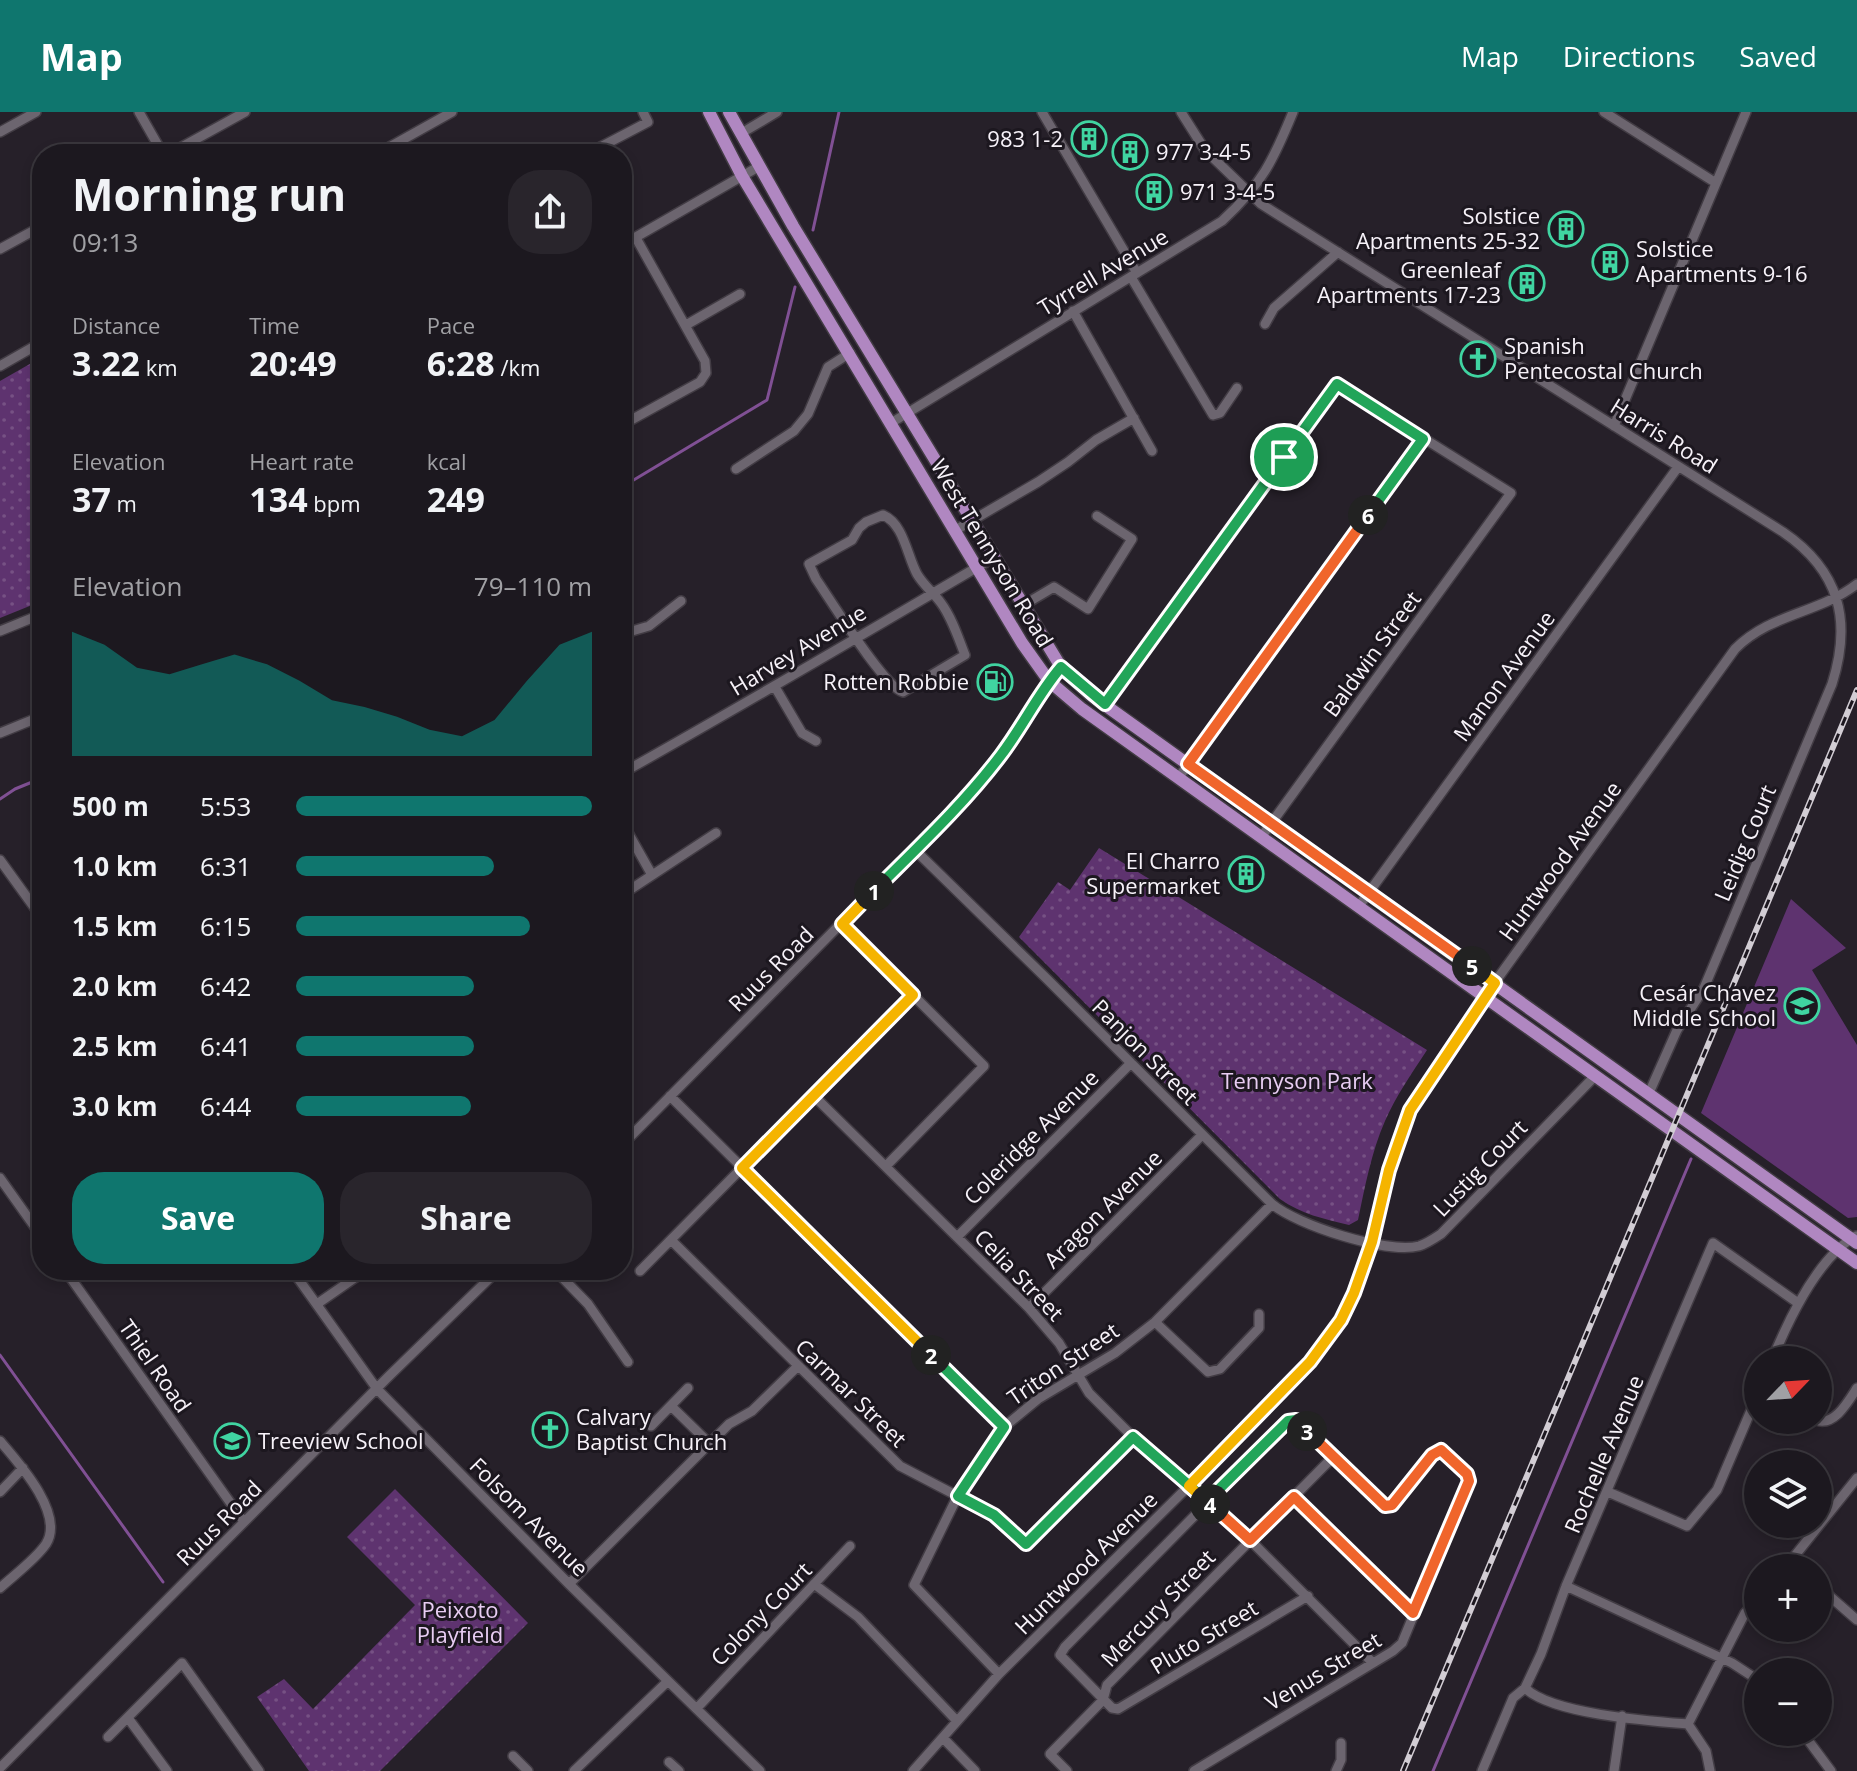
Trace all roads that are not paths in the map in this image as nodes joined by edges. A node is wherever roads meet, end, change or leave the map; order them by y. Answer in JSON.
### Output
{"nodes":[{"id":1,"x":36,"y":112,"type":"edge"},
{"id":2,"x":139,"y":112,"type":"edge"},
{"id":3,"x":245,"y":112,"type":"edge"},
{"id":4,"x":452,"y":112,"type":"edge"},
{"id":5,"x":643,"y":112,"type":"edge"},
{"id":6,"x":709,"y":112,"type":"edge"},
{"id":7,"x":729,"y":112,"type":"edge"},
{"id":8,"x":777,"y":112,"type":"edge"},
{"id":9,"x":1042,"y":112,"type":"edge"},
{"id":10,"x":1181,"y":112,"type":"edge"},
{"id":11,"x":1293,"y":112,"type":"edge"},
{"id":12,"x":1604,"y":112,"type":"edge"},
{"id":13,"x":1746,"y":112,"type":"edge"},
{"id":14,"x":0,"y":132,"type":"edge"},
{"id":15,"x":740,"y":134,"type":"junction"},
{"id":16,"x":160,"y":144,"type":"edge"},
{"id":17,"x":185,"y":144,"type":"edge"},
{"id":18,"x":395,"y":144,"type":"edge"},
{"id":19,"x":606,"y":144,"type":"edge"},
{"id":20,"x":758,"y":167,"type":"junction"},
{"id":21,"x":742,"y":176,"type":"junction"},
{"id":22,"x":1716,"y":183,"type":"junction"},
{"id":23,"x":1250,"y":195,"type":"junction"},
{"id":24,"x":32,"y":231,"type":"edge"},
{"id":25,"x":636,"y":238,"type":"junction"},
{"id":26,"x":632,"y":240,"type":"edge"},
{"id":27,"x":0,"y":249,"type":"edge"},
{"id":28,"x":1338,"y":252,"type":"junction"},
{"id":29,"x":1134,"y":275,"type":"junction"},
{"id":30,"x":740,"y":294,"type":"dead end"},
{"id":31,"x":1073,"y":311,"type":"junction"},
{"id":32,"x":1265,"y":324,"type":"dead end"},
{"id":33,"x":686,"y":325,"type":"junction"},
{"id":34,"x":32,"y":348,"type":"edge"},
{"id":35,"x":850,"y":353,"type":"junction"},
{"id":36,"x":0,"y":366,"type":"edge"},
{"id":37,"x":1237,"y":388,"type":"dead end"},
{"id":38,"x":906,"y":413,"type":"junction"},
{"id":39,"x":1134,"y":418,"type":"junction"},
{"id":40,"x":632,"y":419,"type":"edge"},
{"id":41,"x":891,"y":423,"type":"junction"},
{"id":42,"x":1614,"y":426,"type":"junction"},
{"id":43,"x":1423,"y":439,"type":"junction"},
{"id":44,"x":1152,"y":451,"type":"dead end"},
{"id":45,"x":1678,"y":467,"type":"junction"},
{"id":46,"x":736,"y":469,"type":"dead end"},
{"id":47,"x":1097,"y":516,"type":"dead end"},
{"id":48,"x":972,"y":521,"type":"junction"},
{"id":49,"x":954,"y":531,"type":"junction"},
{"id":50,"x":993,"y":558,"type":"junction"},
{"id":51,"x":976,"y":568,"type":"junction"},
{"id":52,"x":1857,"y":584,"type":"edge"},
{"id":53,"x":930,"y":593,"type":"junction"},
{"id":54,"x":1836,"y":599,"type":"junction"},
{"id":55,"x":681,"y":601,"type":"dead end"},
{"id":56,"x":1022,"y":606,"type":"junction"},
{"id":57,"x":32,"y":618,"type":"edge"},
{"id":58,"x":0,"y":631,"type":"edge"},
{"id":59,"x":632,"y":631,"type":"edge"},
{"id":60,"x":855,"y":636,"type":"junction"},
{"id":61,"x":1061,"y":667,"type":"junction"},
{"id":62,"x":1049,"y":681,"type":"junction"},
{"id":63,"x":775,"y":687,"type":"junction"},
{"id":64,"x":1105,"y":704,"type":"junction"},
{"id":65,"x":32,"y":720,"type":"edge"},
{"id":66,"x":0,"y":733,"type":"edge"},
{"id":67,"x":816,"y":741,"type":"dead end"},
{"id":68,"x":1188,"y":764,"type":"junction"},
{"id":69,"x":632,"y":767,"type":"edge"},
{"id":70,"x":1179,"y":777,"type":"junction"},
{"id":71,"x":1272,"y":823,"type":"junction"},
{"id":72,"x":716,"y":833,"type":"dead end"},
{"id":73,"x":1262,"y":836,"type":"junction"},
{"id":74,"x":632,"y":840,"type":"edge"},
{"id":75,"x":915,"y":850,"type":"junction"},
{"id":76,"x":0,"y":860,"type":"edge"},
{"id":77,"x":652,"y":875,"type":"junction"},
{"id":78,"x":632,"y":888,"type":"edge"},
{"id":79,"x":1368,"y":892,"type":"junction"},
{"id":80,"x":32,"y":904,"type":"edge"},
{"id":81,"x":1359,"y":906,"type":"junction"},
{"id":82,"x":842,"y":924,"type":"junction"},
{"id":83,"x":1495,"y":983,"type":"junction"},
{"id":84,"x":913,"y":995,"type":"junction"},
{"id":85,"x":1485,"y":996,"type":"junction"},
{"id":86,"x":1131,"y":1063,"type":"junction"},
{"id":87,"x":1596,"y":1075,"type":"junction"},
{"id":88,"x":1649,"y":1093,"type":"junction"},
{"id":89,"x":670,"y":1096,"type":"junction"},
{"id":90,"x":814,"y":1096,"type":"junction"},
{"id":91,"x":632,"y":1135,"type":"edge"},
{"id":92,"x":1202,"y":1135,"type":"junction"},
{"id":93,"x":886,"y":1166,"type":"junction"},
{"id":94,"x":742,"y":1168,"type":"junction"},
{"id":95,"x":0,"y":1178,"type":"edge"},
{"id":96,"x":1272,"y":1204,"type":"junction"},
{"id":97,"x":32,"y":1223,"type":"edge"},
{"id":98,"x":957,"y":1237,"type":"junction"},
{"id":99,"x":1855,"y":1239,"type":"edge"},
{"id":100,"x":671,"y":1240,"type":"junction"},
{"id":101,"x":1372,"y":1242,"type":"junction"},
{"id":102,"x":1837,"y":1248,"type":"junction"},
{"id":103,"x":1857,"y":1263,"type":"edge"},
{"id":104,"x":640,"y":1271,"type":"dead end"},
{"id":105,"x":72,"y":1280,"type":"edge"},
{"id":106,"x":299,"y":1280,"type":"edge"},
{"id":107,"x":352,"y":1280,"type":"edge"},
{"id":108,"x":488,"y":1280,"type":"edge"},
{"id":109,"x":565,"y":1280,"type":"edge"},
{"id":110,"x":1798,"y":1303,"type":"junction"},
{"id":111,"x":317,"y":1304,"type":"junction"},
{"id":112,"x":1029,"y":1308,"type":"junction"},
{"id":113,"x":1259,"y":1314,"type":"dead end"},
{"id":114,"x":1155,"y":1322,"type":"junction"},
{"id":115,"x":1778,"y":1346,"type":"edge"},
{"id":116,"x":628,"y":1362,"type":"dead end"},
{"id":117,"x":798,"y":1366,"type":"junction"},
{"id":118,"x":1078,"y":1374,"type":"junction"},
{"id":119,"x":688,"y":1388,"type":"dead end"},
{"id":120,"x":1857,"y":1388,"type":"edge"},
{"id":121,"x":377,"y":1389,"type":"junction"},
{"id":122,"x":671,"y":1406,"type":"junction"},
{"id":123,"x":1832,"y":1420,"type":"edge"},
{"id":124,"x":651,"y":1426,"type":"dead end"},
{"id":125,"x":1004,"y":1427,"type":"junction"},
{"id":126,"x":1744,"y":1427,"type":"edge"},
{"id":127,"x":1133,"y":1437,"type":"junction"},
{"id":128,"x":0,"y":1441,"type":"edge"},
{"id":129,"x":709,"y":1443,"type":"junction"},
{"id":130,"x":1333,"y":1457,"type":"junction"},
{"id":131,"x":23,"y":1468,"type":"junction"},
{"id":132,"x":1856,"y":1480,"type":"edge"},
{"id":133,"x":1189,"y":1486,"type":"junction"},
{"id":134,"x":0,"y":1492,"type":"edge"},
{"id":135,"x":1608,"y":1492,"type":"junction"},
{"id":136,"x":958,"y":1496,"type":"junction"},
{"id":137,"x":1294,"y":1497,"type":"junction"},
{"id":138,"x":1207,"y":1501,"type":"junction"},
{"id":139,"x":244,"y":1522,"type":"junction"},
{"id":140,"x":1250,"y":1540,"type":"junction"},
{"id":141,"x":850,"y":1546,"type":"dead end"},
{"id":142,"x":1799,"y":1554,"type":"edge"},
{"id":143,"x":569,"y":1584,"type":"junction"},
{"id":144,"x":814,"y":1584,"type":"junction"},
{"id":145,"x":1566,"y":1586,"type":"junction"},
{"id":146,"x":0,"y":1588,"type":"edge"},
{"id":147,"x":1308,"y":1596,"type":"junction"},
{"id":148,"x":1832,"y":1598,"type":"edge"},
{"id":149,"x":1413,"y":1613,"type":"junction"},
{"id":150,"x":1744,"y":1615,"type":"edge"},
{"id":151,"x":1857,"y":1620,"type":"edge"},
{"id":152,"x":1720,"y":1658,"type":"junction"},
{"id":153,"x":1372,"y":1662,"type":"junction"},
{"id":154,"x":1744,"y":1672,"type":"edge"},
{"id":155,"x":999,"y":1674,"type":"junction"},
{"id":156,"x":668,"y":1681,"type":"junction"},
{"id":157,"x":1525,"y":1688,"type":"junction"},
{"id":158,"x":1103,"y":1700,"type":"junction"},
{"id":159,"x":698,"y":1707,"type":"junction"},
{"id":160,"x":1622,"y":1716,"type":"junction"},
{"id":161,"x":128,"y":1718,"type":"junction"},
{"id":162,"x":956,"y":1720,"type":"junction"},
{"id":163,"x":1688,"y":1724,"type":"junction"},
{"id":164,"x":108,"y":1737,"type":"dead end"},
{"id":165,"x":943,"y":1738,"type":"junction"},
{"id":166,"x":1341,"y":1743,"type":"dead end"},
{"id":167,"x":1812,"y":1746,"type":"edge"},
{"id":168,"x":513,"y":1756,"type":"dead end"},
{"id":169,"x":669,"y":1762,"type":"dead end"},
{"id":170,"x":0,"y":1768,"type":"edge"},
{"id":171,"x":167,"y":1771,"type":"edge"},
{"id":172,"x":259,"y":1771,"type":"edge"},
{"id":173,"x":528,"y":1771,"type":"edge"},
{"id":174,"x":574,"y":1771,"type":"edge"},
{"id":175,"x":679,"y":1771,"type":"edge"},
{"id":176,"x":760,"y":1771,"type":"edge"},
{"id":177,"x":913,"y":1771,"type":"edge"},
{"id":178,"x":975,"y":1771,"type":"edge"},
{"id":179,"x":1067,"y":1771,"type":"edge"},
{"id":180,"x":1194,"y":1771,"type":"edge"},
{"id":181,"x":1336,"y":1771,"type":"edge"},
{"id":182,"x":1482,"y":1771,"type":"edge"},
{"id":183,"x":1614,"y":1771,"type":"edge"},
{"id":184,"x":1710,"y":1771,"type":"edge"},
{"id":185,"x":1831,"y":1771,"type":"edge"}],
"edges":[{"from":1,"to":14,"type":"street"},
{"from":2,"to":16,"type":"street"},
{"from":3,"to":17,"type":"street"},
{"from":4,"to":18,"type":"street"},
{"from":5,"to":19,"type":"street"},
{"from":6,"to":21,"type":"main road","name":"West Tennyson Road"},
{"from":7,"to":15,"type":"main road","name":"West Tennyson Road"},
{"from":8,"to":15,"type":"street"},
{"from":9,"to":29,"type":"street"},
{"from":10,"to":23,"type":"street","name":"Harris Road"},
{"from":11,"to":23,"type":"street","name":"Tyrrell Avenue"},
{"from":12,"to":22,"type":"street"},
{"from":13,"to":22,"type":"street"},
{"from":15,"to":20,"type":"main road","name":"West Tennyson Road"},
{"from":20,"to":21,"type":"street"},
{"from":20,"to":38,"type":"main road","name":"West Tennyson Road"},
{"from":21,"to":25,"type":"street"},
{"from":21,"to":35,"type":"main road","name":"West Tennyson Road"},
{"from":22,"to":42,"type":"street"},
{"from":23,"to":28,"type":"street","name":"Harris Road"},
{"from":23,"to":29,"type":"street","name":"Tyrrell Avenue"},
{"from":24,"to":27,"type":"street"},
{"from":25,"to":26,"type":"street"},
{"from":25,"to":33,"type":"street"},
{"from":28,"to":32,"type":"street"},
{"from":28,"to":42,"type":"street","name":"Harris Road"},
{"from":29,"to":31,"type":"street","name":"Tyrrell Avenue"},
{"from":29,"to":37,"type":"street"},
{"from":30,"to":33,"type":"street"},
{"from":31,"to":38,"type":"street","name":"Tyrrell Avenue"},
{"from":31,"to":39,"type":"street"},
{"from":33,"to":40,"type":"street"},
{"from":34,"to":36,"type":"street"},
{"from":35,"to":41,"type":"main road","name":"West Tennyson Road"},
{"from":35,"to":46,"type":"street"},
{"from":38,"to":41,"type":"street","name":"Tyrrell Avenue"},
{"from":38,"to":48,"type":"main road","name":"West Tennyson Road"},
{"from":39,"to":44,"type":"street"},
{"from":39,"to":48,"type":"street"},
{"from":41,"to":49,"type":"main road","name":"West Tennyson Road"},
{"from":42,"to":45,"type":"street","name":"Harris Road"},
{"from":43,"to":64,"type":"street"},
{"from":43,"to":68,"type":"street"},
{"from":43,"to":71,"type":"street","name":"Baldwin Street"},
{"from":45,"to":54,"type":"street","name":"Harris Road"},
{"from":45,"to":79,"type":"street","name":"Manon Avenue"},
{"from":47,"to":56,"type":"street"},
{"from":48,"to":49,"type":"street"},
{"from":48,"to":50,"type":"main road","name":"West Tennyson Road"},
{"from":49,"to":51,"type":"main road","name":"West Tennyson Road"},
{"from":50,"to":51,"type":"street","name":"Harvey Avenue"},
{"from":50,"to":56,"type":"main road","name":"West Tennyson Road"},
{"from":51,"to":53,"type":"street","name":"Harvey Avenue"},
{"from":51,"to":62,"type":"main road","name":"West Tennyson Road"},
{"from":52,"to":54,"type":"street","name":"Huntwood Avenue"},
{"from":53,"to":60,"type":"street","name":"Harvey Avenue"},
{"from":53,"to":60,"type":"street"},
{"from":53,"to":60,"type":"street"},
{"from":54,"to":83,"type":"street","name":"Huntwood Avenue"},
{"from":54,"to":88,"type":"street","name":"Leidig Court"},
{"from":55,"to":59,"type":"street"},
{"from":56,"to":61,"type":"main road","name":"West Tennyson Road"},
{"from":57,"to":58,"type":"street"},
{"from":60,"to":63,"type":"street","name":"Harvey Avenue"},
{"from":61,"to":62,"type":"street","name":"Ruus Road"},
{"from":61,"to":64,"type":"main road","name":"West Tennyson Road"},
{"from":62,"to":70,"type":"main road","name":"West Tennyson Road"},
{"from":62,"to":75,"type":"street","name":"Ruus Road"},
{"from":63,"to":67,"type":"street"},
{"from":63,"to":69,"type":"street","name":"Harvey Avenue"},
{"from":64,"to":68,"type":"main road","name":"West Tennyson Road"},
{"from":65,"to":66,"type":"street"},
{"from":68,"to":70,"type":"street"},
{"from":68,"to":71,"type":"main road","name":"West Tennyson Road"},
{"from":70,"to":73,"type":"main road","name":"West Tennyson Road"},
{"from":71,"to":73,"type":"street","name":"Baldwin Street"},
{"from":71,"to":79,"type":"main road","name":"West Tennyson Road"},
{"from":72,"to":77,"type":"street"},
{"from":73,"to":81,"type":"main road","name":"West Tennyson Road"},
{"from":74,"to":77,"type":"street"},
{"from":75,"to":82,"type":"street","name":"Ruus Road"},
{"from":75,"to":86,"type":"street","name":"Panjon Street"},
{"from":76,"to":80,"type":"street"},
{"from":77,"to":78,"type":"street"},
{"from":79,"to":81,"type":"street","name":"Manon Avenue"},
{"from":79,"to":83,"type":"main road","name":"West Tennyson Road"},
{"from":81,"to":85,"type":"main road","name":"West Tennyson Road"},
{"from":82,"to":84,"type":"street"},
{"from":82,"to":89,"type":"street","name":"Ruus Road"},
{"from":83,"to":85,"type":"street","name":"Huntwood Avenue"},
{"from":83,"to":88,"type":"main road","name":"West Tennyson Road"},
{"from":84,"to":90,"type":"street"},
{"from":84,"to":93,"type":"street"},
{"from":85,"to":87,"type":"main road","name":"West Tennyson Road"},
{"from":85,"to":101,"type":"street","name":"Huntwood Avenue"},
{"from":86,"to":92,"type":"street","name":"Panjon Street"},
{"from":86,"to":98,"type":"street","name":"Coleridge Avenue"},
{"from":87,"to":101,"type":"street","name":"Lustig Court"},
{"from":87,"to":102,"type":"main road","name":"West Tennyson Road"},
{"from":88,"to":99,"type":"main road","name":"West Tennyson Road"},
{"from":89,"to":91,"type":"street","name":"Ruus Road"},
{"from":89,"to":94,"type":"street"},
{"from":90,"to":93,"type":"street","name":"Celia Street"},
{"from":90,"to":94,"type":"street"},
{"from":92,"to":96,"type":"street","name":"Panjon Street"},
{"from":92,"to":112,"type":"street","name":"Aragon Avenue"},
{"from":93,"to":98,"type":"street","name":"Celia Street"},
{"from":94,"to":100,"type":"street"},
{"from":94,"to":125,"type":"street"},
{"from":95,"to":97,"type":"street"},
{"from":96,"to":101,"type":"street","name":"Panjon Street"},
{"from":96,"to":114,"type":"street","name":"Triton Street"},
{"from":98,"to":112,"type":"street","name":"Celia Street"},
{"from":99,"to":102,"type":"street"},
{"from":100,"to":104,"type":"street"},
{"from":100,"to":117,"type":"street","name":"Carmar Street"},
{"from":101,"to":133,"type":"street","name":"Huntwood Avenue"},
{"from":102,"to":103,"type":"main road","name":"West Tennyson Road"},
{"from":102,"to":110,"type":"street"},
{"from":105,"to":139,"type":"street","name":"Thiel Road"},
{"from":106,"to":111,"type":"street","name":"Folsom Avenue"},
{"from":107,"to":111,"type":"street"},
{"from":108,"to":121,"type":"street","name":"Ruus Road"},
{"from":109,"to":116,"type":"street"},
{"from":110,"to":115,"type":"street"},
{"from":110,"to":135,"type":"street","name":"Rochelle Avenue"},
{"from":111,"to":121,"type":"street","name":"Folsom Avenue"},
{"from":112,"to":118,"type":"street","name":"Celia Street"},
{"from":113,"to":114,"type":"street"},
{"from":114,"to":118,"type":"street","name":"Triton Street"},
{"from":117,"to":129,"type":"street"},
{"from":117,"to":136,"type":"street","name":"Carmar Street"},
{"from":118,"to":125,"type":"street","name":"Triton Street"},
{"from":118,"to":127,"type":"street","name":"Celia Street"},
{"from":119,"to":122,"type":"street"},
{"from":120,"to":123,"type":"street"},
{"from":121,"to":139,"type":"street","name":"Ruus Road"},
{"from":121,"to":143,"type":"street","name":"Folsom Avenue"},
{"from":122,"to":124,"type":"street"},
{"from":122,"to":129,"type":"street"},
{"from":125,"to":136,"type":"street","name":"Triton Street"},
{"from":126,"to":135,"type":"street"},
{"from":127,"to":133,"type":"street","name":"Celia Street"},
{"from":127,"to":136,"type":"street","name":"Carmar Street"},
{"from":128,"to":131,"type":"street"},
{"from":129,"to":143,"type":"street"},
{"from":130,"to":137,"type":"street","name":"Mercury Street"},
{"from":130,"to":138,"type":"street"},
{"from":130,"to":149,"type":"street","name":"Venus Street"},
{"from":131,"to":134,"type":"street"},
{"from":131,"to":146,"type":"street"},
{"from":132,"to":142,"type":"street"},
{"from":133,"to":138,"type":"street","name":"Celia Street"},
{"from":133,"to":155,"type":"street","name":"Huntwood Avenue"},
{"from":135,"to":145,"type":"street","name":"Rochelle Avenue"},
{"from":136,"to":155,"type":"street","name":"Triton Street"},
{"from":137,"to":140,"type":"street","name":"Mercury Street"},
{"from":137,"to":149,"type":"street"},
{"from":138,"to":140,"type":"street","name":"Celia Street"},
{"from":138,"to":158,"type":"street"},
{"from":139,"to":170,"type":"street","name":"Ruus Road"},
{"from":140,"to":147,"type":"street","name":"Celia Street"},
{"from":140,"to":158,"type":"street","name":"Mercury Street"},
{"from":141,"to":144,"type":"street","name":"Colony Court"},
{"from":143,"to":156,"type":"street","name":"Folsom Avenue"},
{"from":144,"to":159,"type":"street","name":"Colony Court"},
{"from":144,"to":162,"type":"street"},
{"from":145,"to":152,"type":"street"},
{"from":145,"to":157,"type":"street","name":"Rochelle Avenue"},
{"from":147,"to":153,"type":"street","name":"Celia Street"},
{"from":147,"to":158,"type":"street","name":"Pluto Street"},
{"from":148,"to":151,"type":"street"},
{"from":149,"to":153,"type":"street","name":"Venus Street"},
{"from":150,"to":152,"type":"street"},
{"from":152,"to":154,"type":"street"},
{"from":152,"to":163,"type":"street"},
{"from":153,"to":180,"type":"street","name":"Venus Street"},
{"from":155,"to":162,"type":"street","name":"Huntwood Avenue"},
{"from":156,"to":159,"type":"street","name":"Folsom Avenue"},
{"from":156,"to":174,"type":"street"},
{"from":157,"to":160,"type":"street"},
{"from":157,"to":182,"type":"street","name":"Rochelle Avenue"},
{"from":158,"to":179,"type":"street","name":"Mercury Street"},
{"from":159,"to":176,"type":"street","name":"Folsom Avenue"},
{"from":160,"to":163,"type":"street"},
{"from":160,"to":183,"type":"street"},
{"from":161,"to":164,"type":"street"},
{"from":161,"to":171,"type":"street"},
{"from":161,"to":172,"type":"street"},
{"from":162,"to":165,"type":"street","name":"Huntwood Avenue"},
{"from":163,"to":184,"type":"street"},
{"from":165,"to":177,"type":"street","name":"Huntwood Avenue"},
{"from":165,"to":178,"type":"street"},
{"from":166,"to":181,"type":"street"},
{"from":167,"to":185,"type":"street"},
{"from":168,"to":173,"type":"street"},
{"from":169,"to":175,"type":"street"}]}
